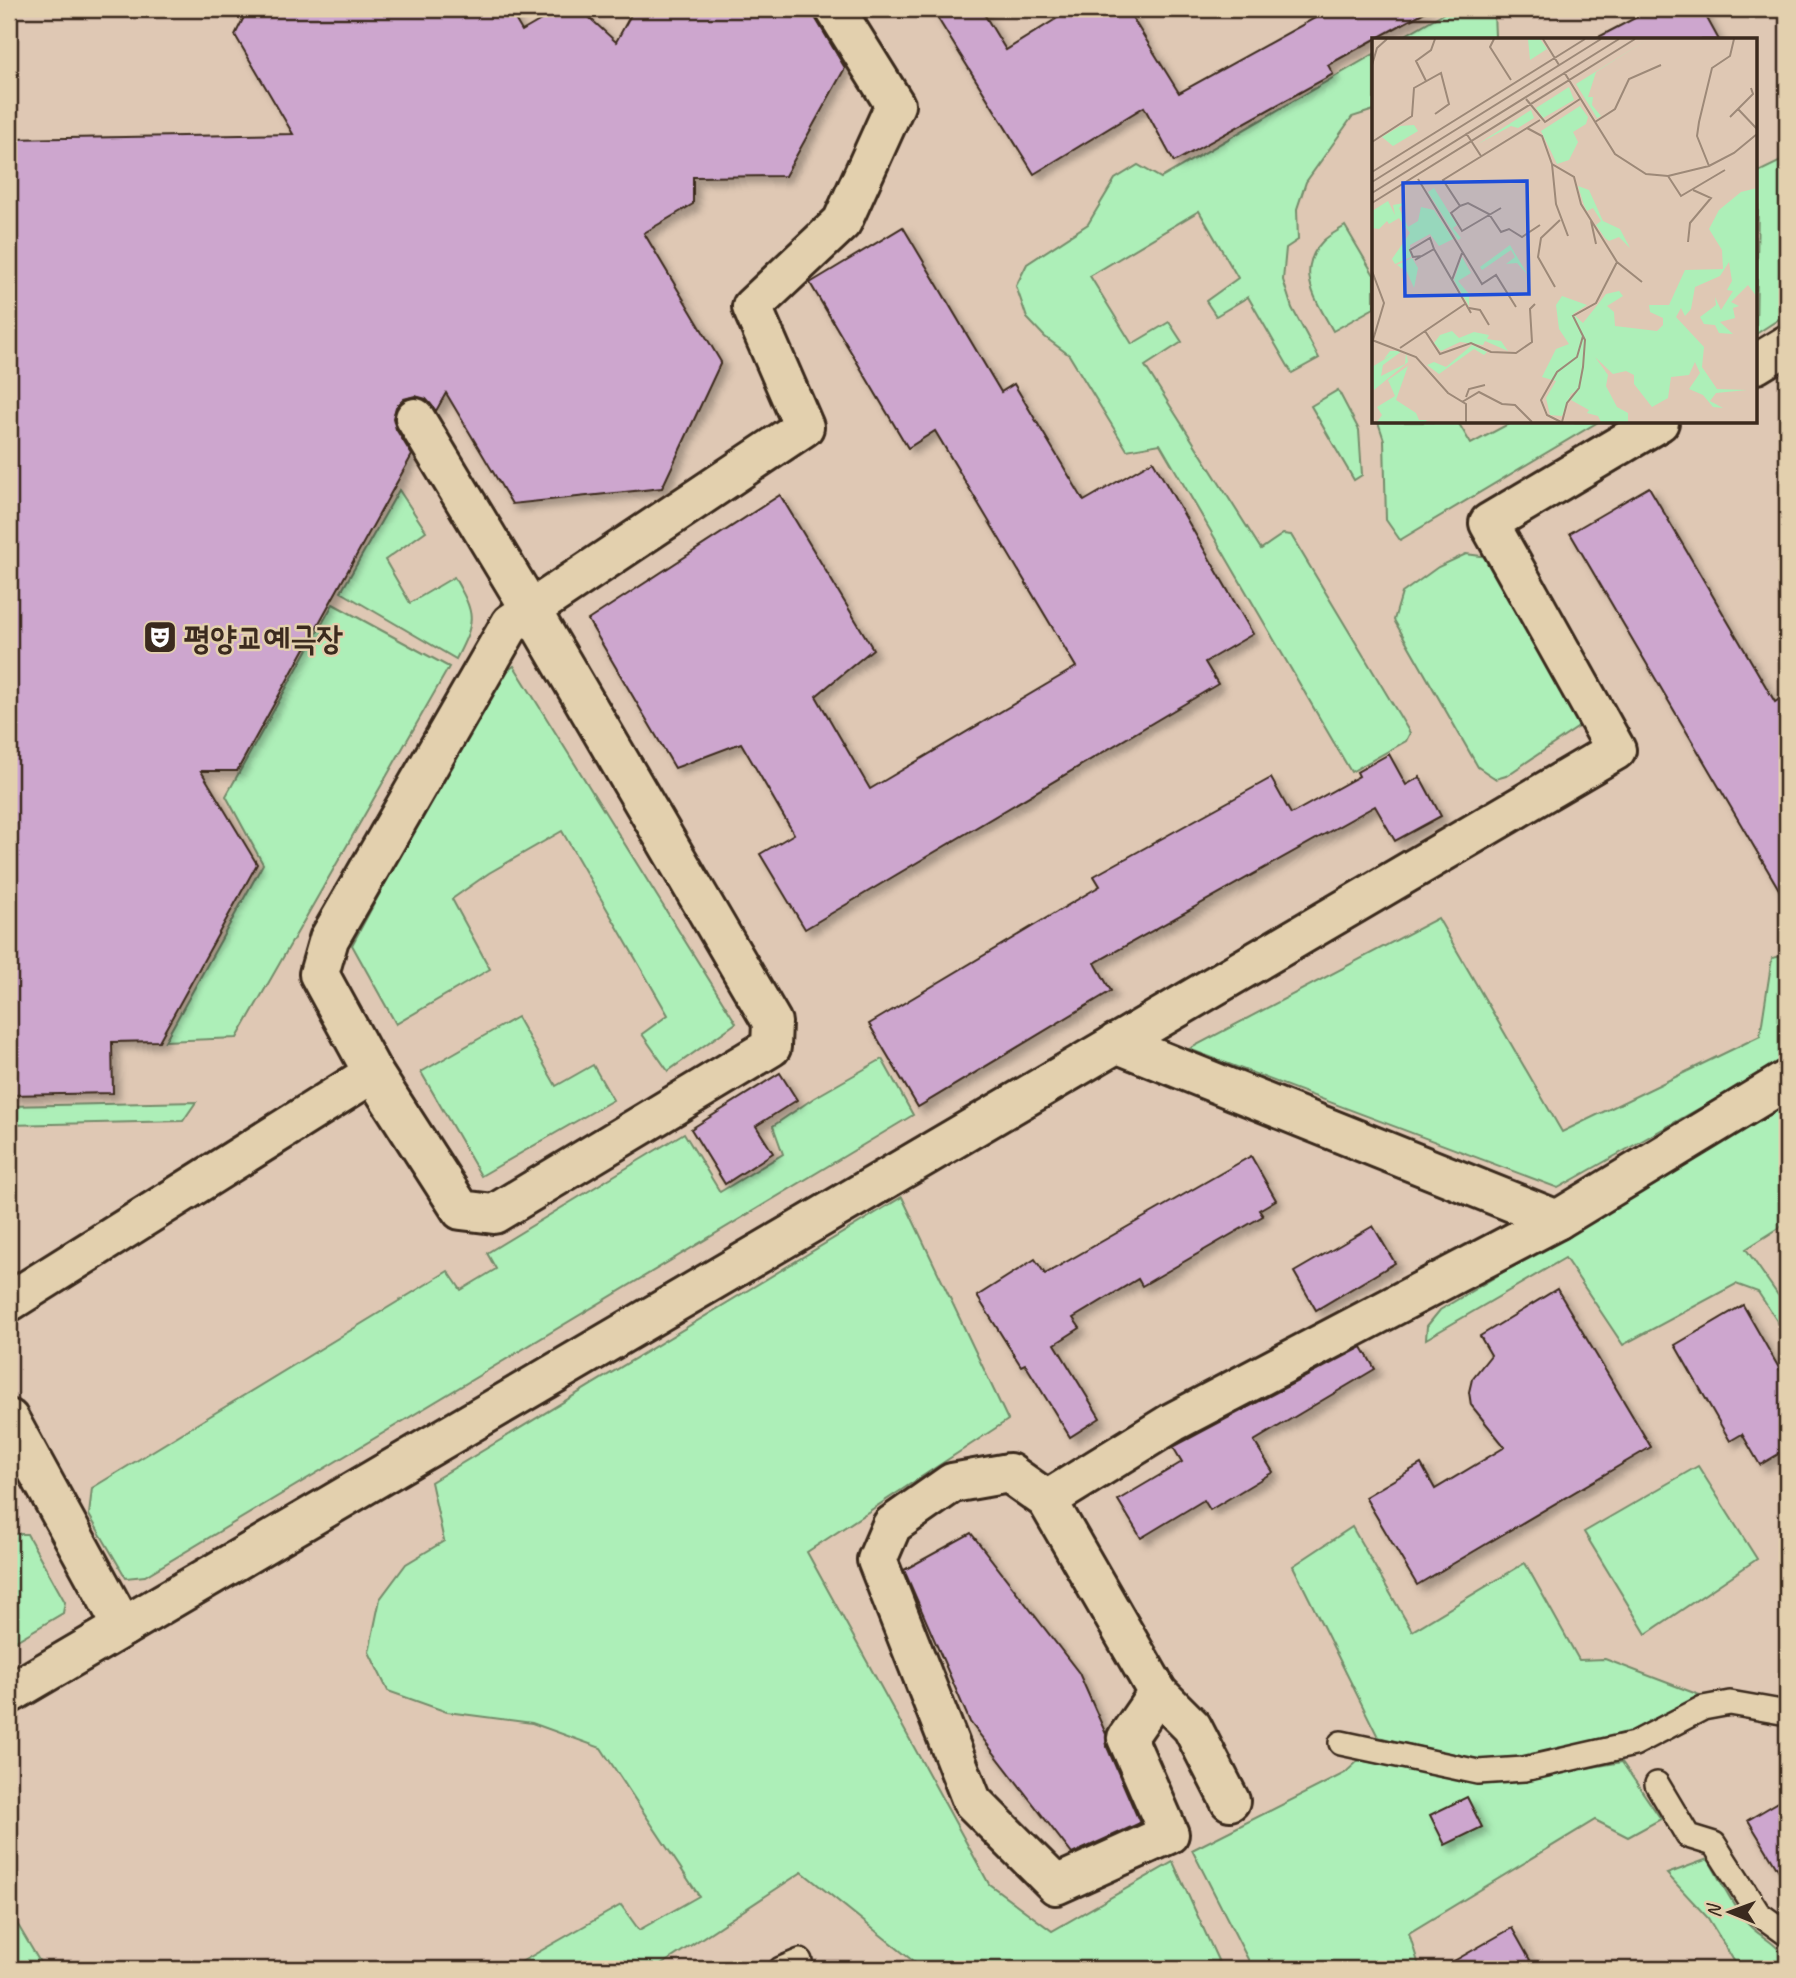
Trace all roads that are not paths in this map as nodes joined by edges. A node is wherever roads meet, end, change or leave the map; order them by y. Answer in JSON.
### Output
{"nodes":[{"id":1,"x":835,"y":9,"type":"edge"},
{"id":2,"x":1787,"y":345,"type":"edge"},
{"id":3,"x":1758,"y":363,"type":"edge"},
{"id":4,"x":415,"y":418,"type":"dead end"},
{"id":5,"x":1656,"y":424,"type":"edge"},
{"id":6,"x":531,"y":610,"type":"junction"},
{"id":7,"x":1116,"y":1043,"type":"junction"},
{"id":8,"x":373,"y":1073,"type":"junction"},
{"id":9,"x":1787,"y":1080,"type":"edge"},
{"id":10,"x":1557,"y":1220,"type":"junction"},
{"id":11,"x":9,"y":1302,"type":"edge"},
{"id":12,"x":9,"y":1419,"type":"edge"},
{"id":13,"x":1047,"y":1500,"type":"junction"},
{"id":14,"x":123,"y":1627,"type":"junction"},
{"id":15,"x":1158,"y":1693,"type":"junction"},
{"id":16,"x":9,"y":1694,"type":"edge"},
{"id":17,"x":1787,"y":1713,"type":"edge"},
{"id":18,"x":1341,"y":1743,"type":"dead end"},
{"id":19,"x":1657,"y":1784,"type":"dead end"},
{"id":20,"x":1230,"y":1801,"type":"dead end"},
{"id":21,"x":1787,"y":1934,"type":"edge"}],
"edges":[{"from":1,"to":6,"type":"street"},
{"from":2,"to":3,"type":"street"},
{"from":4,"to":6,"type":"street"},
{"from":5,"to":7,"type":"street"},
{"from":6,"to":8,"type":"street"},
{"from":6,"to":8,"type":"street"},
{"from":7,"to":10,"type":"street"},
{"from":7,"to":14,"type":"street"},
{"from":8,"to":11,"type":"street"},
{"from":9,"to":10,"type":"street"},
{"from":10,"to":13,"type":"street"},
{"from":12,"to":14,"type":"street"},
{"from":13,"to":15,"type":"street"},
{"from":13,"to":15,"type":"street"},
{"from":14,"to":16,"type":"street"},
{"from":15,"to":20,"type":"street"},
{"from":17,"to":18,"type":"lane"},
{"from":19,"to":21,"type":"lane"}]}
